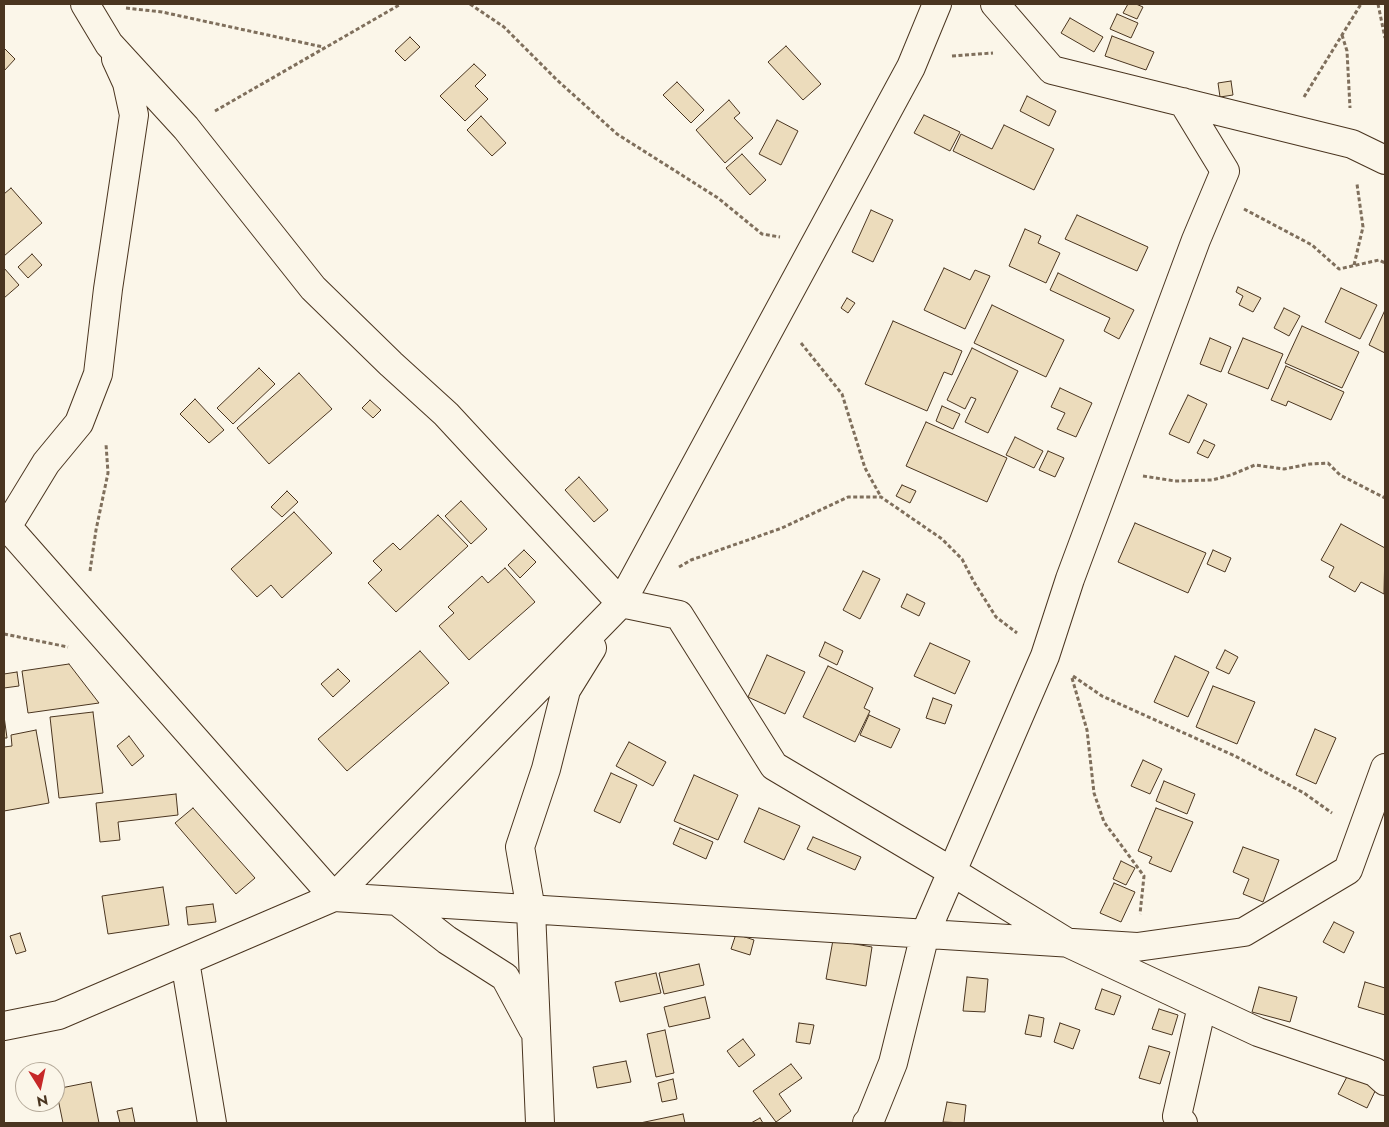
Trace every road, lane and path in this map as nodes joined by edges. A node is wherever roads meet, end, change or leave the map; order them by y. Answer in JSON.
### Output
{"nodes":[{"id":1,"x":85,"y":4,"type":"edge"},
{"id":2,"x":401,"y":4,"type":"edge"},
{"id":3,"x":470,"y":4,"type":"edge"},
{"id":4,"x":937,"y":4,"type":"edge"},
{"id":5,"x":995,"y":4,"type":"edge"},
{"id":6,"x":1361,"y":4,"type":"edge"},
{"id":7,"x":1378,"y":4,"type":"edge"},
{"id":8,"x":1384,"y":29,"type":"edge"},
{"id":9,"x":1342,"y":35,"type":"junction"},
{"id":10,"x":1385,"y":38,"type":"edge"},
{"id":11,"x":109,"y":44,"type":"junction"},
{"id":12,"x":324,"y":48,"type":"junction"},
{"id":13,"x":1001,"y":56,"type":"dead end"},
{"id":14,"x":911,"y":67,"type":"junction"},
{"id":15,"x":1183,"y":102,"type":"junction"},
{"id":16,"x":186,"y":128,"type":"junction"},
{"id":17,"x":1285,"y":128,"type":"junction"},
{"id":18,"x":1352,"y":144,"type":"junction"},
{"id":19,"x":1385,"y":160,"type":"edge"},
{"id":20,"x":1216,"y":196,"type":"junction"},
{"id":21,"x":815,"y":244,"type":"junction"},
{"id":22,"x":1385,"y":263,"type":"edge"},
{"id":23,"x":1354,"y":265,"type":"junction"},
{"id":24,"x":777,"y":313,"type":"junction"},
{"id":25,"x":105,"y":435,"type":"dead end"},
{"id":26,"x":1111,"y":471,"type":"junction"},
{"id":27,"x":881,"y":497,"type":"junction"},
{"id":28,"x":1385,"y":498,"type":"edge"},
{"id":29,"x":5,"y":526,"type":"edge"},
{"id":30,"x":676,"y":569,"type":"dead end"},
{"id":31,"x":621,"y":603,"type":"junction"},
{"id":32,"x":89,"y":620,"type":"junction"},
{"id":33,"x":1045,"y":656,"type":"junction"},
{"id":34,"x":1385,"y":768,"type":"edge"},
{"id":35,"x":1361,"y":835,"type":"junction"},
{"id":36,"x":951,"y":871,"type":"junction"},
{"id":37,"x":334,"y":897,"type":"junction"},
{"id":38,"x":397,"y":901,"type":"junction"},
{"id":39,"x":531,"y":910,"type":"junction"},
{"id":40,"x":925,"y":934,"type":"junction"},
{"id":41,"x":1068,"y":943,"type":"junction"},
{"id":42,"x":1137,"y":947,"type":"junction"},
{"id":43,"x":185,"y":961,"type":"junction"},
{"id":44,"x":1202,"y":1006,"type":"junction"},
{"id":45,"x":4,"y":1026,"type":"edge"},
{"id":46,"x":536,"y":1035,"type":"junction"},
{"id":47,"x":1385,"y":1081,"type":"edge"},
{"id":48,"x":873,"y":1122,"type":"edge"},
{"id":49,"x":212,"y":1123,"type":"edge"},
{"id":50,"x":540,"y":1123,"type":"edge"},
{"id":51,"x":1183,"y":1123,"type":"edge"}],
"edges":[{"from":1,"to":11,"type":"street"},
{"from":1,"to":12,"type":"path"},
{"from":2,"to":12,"type":"path"},
{"from":3,"to":21,"type":"path"},
{"from":4,"to":14,"type":"street"},
{"from":5,"to":15,"type":"street"},
{"from":6,"to":9,"type":"path"},
{"from":7,"to":8,"type":"path"},
{"from":8,"to":10,"type":"path"},
{"from":9,"to":17,"type":"path"},
{"from":9,"to":18,"type":"path"},
{"from":11,"to":16,"type":"street"},
{"from":11,"to":29,"type":"street"},
{"from":12,"to":16,"type":"path"},
{"from":13,"to":14,"type":"path"},
{"from":14,"to":21,"type":"street"},
{"from":15,"to":17,"type":"street"},
{"from":15,"to":20,"type":"street"},
{"from":16,"to":31,"type":"street"},
{"from":17,"to":18,"type":"street"},
{"from":18,"to":19,"type":"street"},
{"from":18,"to":23,"type":"path"},
{"from":20,"to":23,"type":"path"},
{"from":20,"to":26,"type":"street"},
{"from":21,"to":24,"type":"street"},
{"from":22,"to":23,"type":"path"},
{"from":24,"to":27,"type":"path"},
{"from":24,"to":31,"type":"street"},
{"from":25,"to":32,"type":"path"},
{"from":26,"to":28,"type":"path"},
{"from":26,"to":33,"type":"street"},
{"from":27,"to":30,"type":"path"},
{"from":27,"to":33,"type":"path"},
{"from":29,"to":32,"type":"street"},
{"from":31,"to":36,"type":"street"},
{"from":31,"to":37,"type":"street"},
{"from":31,"to":39,"type":"street"},
{"from":32,"to":37,"type":"street"},
{"from":33,"to":36,"type":"street"},
{"from":34,"to":35,"type":"street"},
{"from":35,"to":42,"type":"street"},
{"from":35,"to":42,"type":"path"},
{"from":36,"to":40,"type":"street"},
{"from":36,"to":41,"type":"street"},
{"from":37,"to":38,"type":"street"},
{"from":37,"to":43,"type":"street"},
{"from":38,"to":39,"type":"street"},
{"from":38,"to":46,"type":"street"},
{"from":39,"to":40,"type":"street"},
{"from":39,"to":46,"type":"street"},
{"from":40,"to":41,"type":"street"},
{"from":40,"to":48,"type":"street"},
{"from":41,"to":42,"type":"street"},
{"from":41,"to":44,"type":"street"},
{"from":43,"to":45,"type":"street"},
{"from":43,"to":49,"type":"street"},
{"from":44,"to":47,"type":"street"},
{"from":44,"to":51,"type":"street"},
{"from":46,"to":50,"type":"street"}]}
